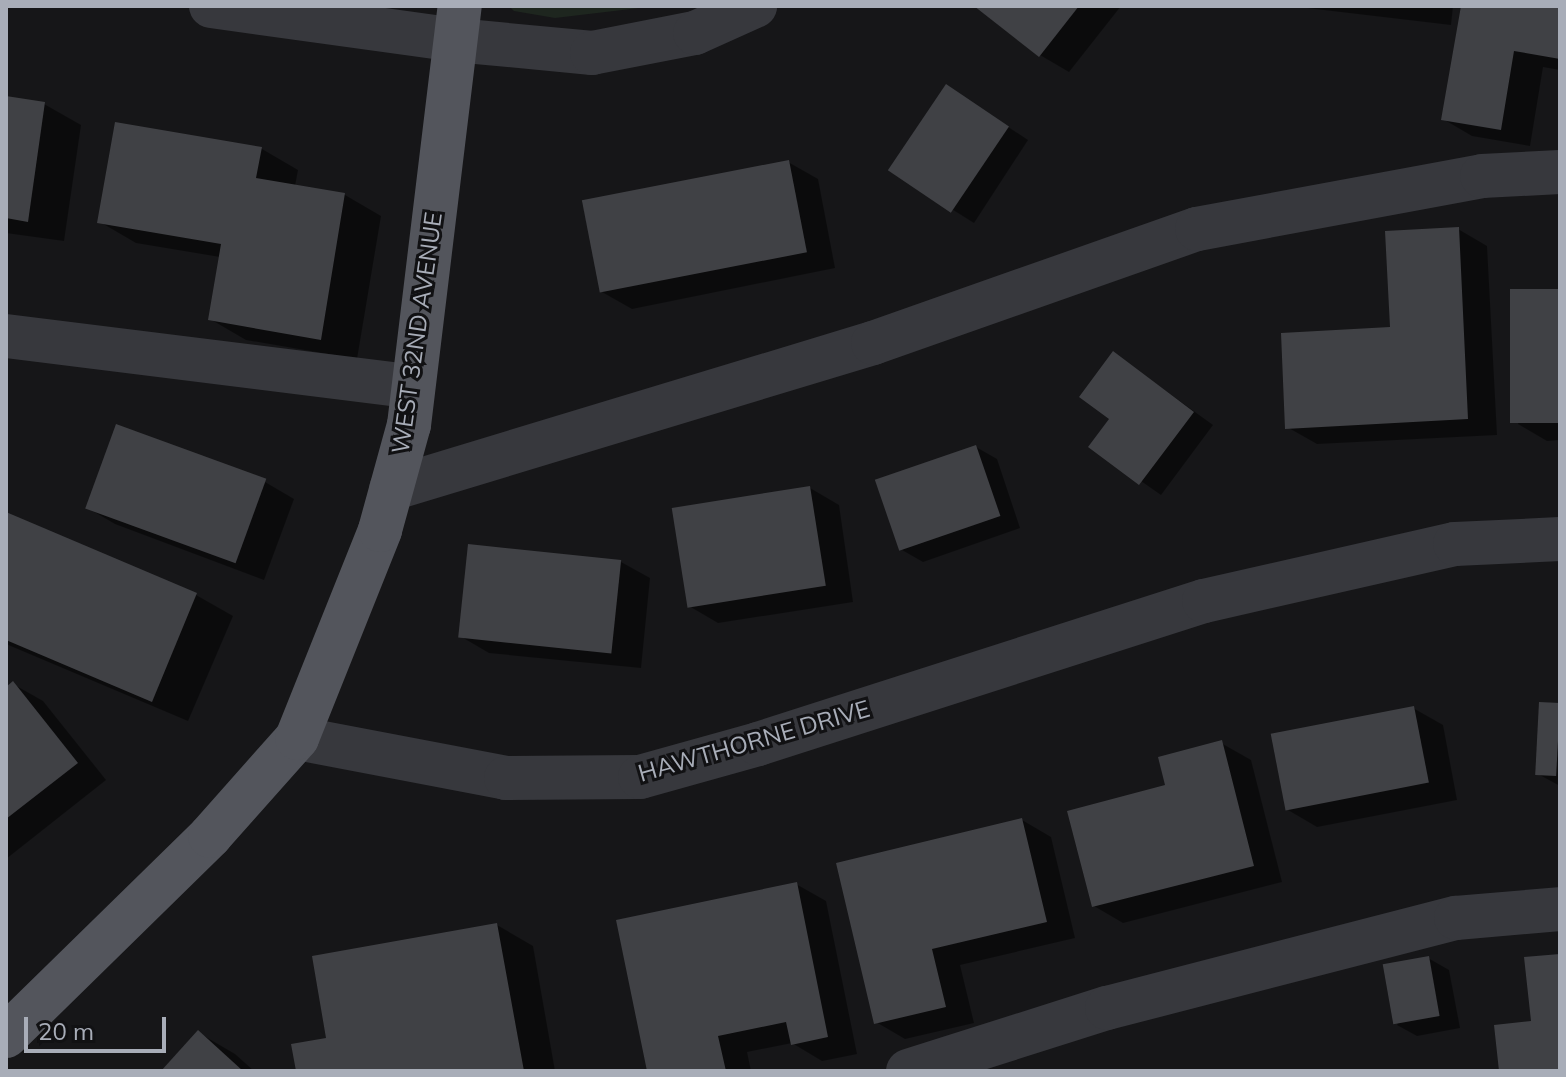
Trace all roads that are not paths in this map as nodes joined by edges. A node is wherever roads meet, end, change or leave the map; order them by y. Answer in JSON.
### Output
{"nodes":[{"id":1,"x":211,"y":6,"type":"edge"},
{"id":2,"x":755,"y":6,"type":"edge"},
{"id":3,"x":457,"y":23,"type":"edge"},
{"id":4,"x":1560,"y":172,"type":"edge"},
{"id":5,"x":6,"y":336,"type":"edge"},
{"id":6,"x":413,"y":387,"type":"junction"},
{"id":7,"x":391,"y":489,"type":"junction"},
{"id":8,"x":1560,"y":539,"type":"edge"},
{"id":9,"x":297,"y":738,"type":"junction"},
{"id":10,"x":1560,"y":909,"type":"edge"},
{"id":11,"x":6,"y":1036,"type":"edge"},
{"id":12,"x":908,"y":1071,"type":"edge"}],
"edges":[{"from":1,"to":3,"type":"street"},
{"from":2,"to":3,"type":"street"},
{"from":3,"to":6,"type":"main road","name":"WEST 32ND AVENUE"},
{"from":4,"to":7,"type":"street"},
{"from":5,"to":6,"type":"street"},
{"from":6,"to":7,"type":"main road","name":"WEST 32ND AVENUE"},
{"from":7,"to":9,"type":"main road","name":"WEST 32ND AVENUE"},
{"from":8,"to":9,"type":"street","name":"HAWTHORNE DRIVE"},
{"from":9,"to":11,"type":"main road"},
{"from":10,"to":12,"type":"street"}]}
